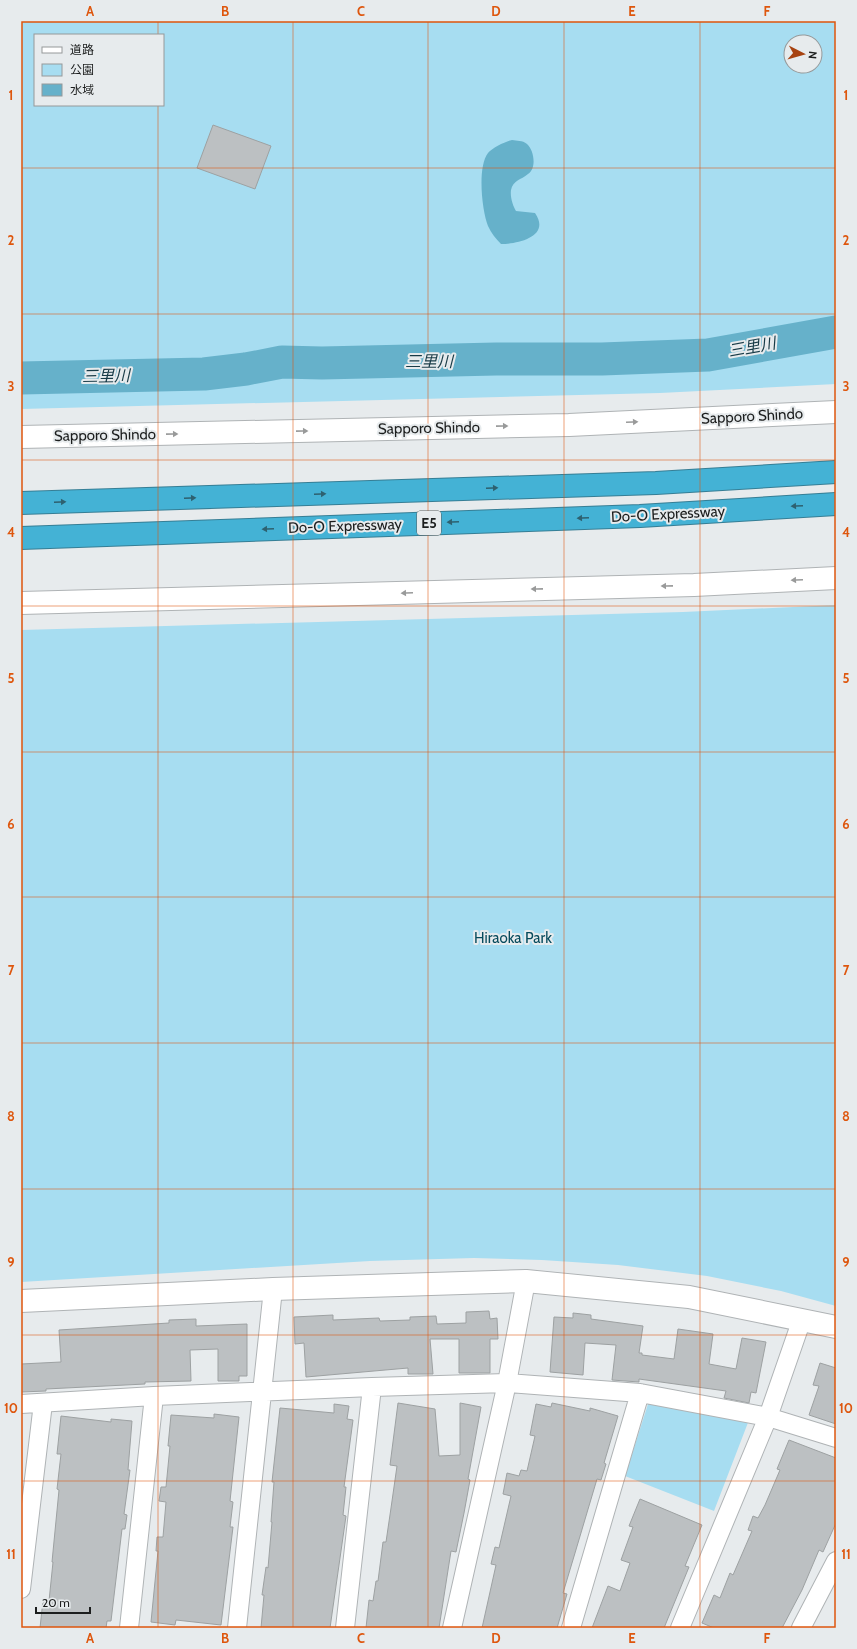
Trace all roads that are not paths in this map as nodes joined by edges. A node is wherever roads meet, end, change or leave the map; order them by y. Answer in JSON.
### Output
{"nodes":[{"id":1,"x":836,"y":412,"type":"edge"},
{"id":2,"x":21,"y":437,"type":"edge"},
{"id":3,"x":836,"y":472,"type":"edge"},
{"id":4,"x":21,"y":503,"type":"edge"},
{"id":5,"x":836,"y":504,"type":"edge"},
{"id":6,"x":21,"y":538,"type":"edge"},
{"id":7,"x":836,"y":578,"type":"edge"},
{"id":8,"x":21,"y":603,"type":"edge"},
{"id":9,"x":526,"y":1281,"type":"junction"},
{"id":10,"x":273,"y":1289,"type":"junction"},
{"id":11,"x":21,"y":1302,"type":"edge"},
{"id":12,"x":802,"y":1319,"type":"junction"},
{"id":13,"x":836,"y":1327,"type":"edge"},
{"id":14,"x":507,"y":1383,"type":"junction"},
{"id":15,"x":372,"y":1387,"type":"junction"},
{"id":16,"x":262,"y":1392,"type":"junction"},
{"id":17,"x":640,"y":1393,"type":"junction"},
{"id":18,"x":154,"y":1396,"type":"junction"},
{"id":19,"x":43,"y":1403,"type":"junction"},
{"id":20,"x":21,"y":1404,"type":"edge"},
{"id":21,"x":768,"y":1417,"type":"junction"},
{"id":22,"x":836,"y":1438,"type":"edge"},
{"id":23,"x":836,"y":1561,"type":"edge"},
{"id":24,"x":21,"y":1589,"type":"edge"},
{"id":25,"x":129,"y":1628,"type":"edge"},
{"id":26,"x":237,"y":1628,"type":"edge"},
{"id":27,"x":345,"y":1628,"type":"edge"},
{"id":28,"x":452,"y":1628,"type":"edge"},
{"id":29,"x":572,"y":1628,"type":"edge"},
{"id":30,"x":680,"y":1628,"type":"edge"},
{"id":31,"x":801,"y":1628,"type":"edge"}],
"edges":[{"from":2,"to":1,"type":"street","name":"Sapporo Shindo","one_way":true},
{"from":4,"to":3,"type":"highway","name":"Do-O Expressway","number":"E5","one_way":true},
{"from":5,"to":6,"type":"highway","name":"Do-O Expressway","number":"E5","one_way":true},
{"from":7,"to":8,"type":"street","one_way":true},
{"from":9,"to":10,"type":"street"},
{"from":9,"to":12,"type":"street"},
{"from":9,"to":14,"type":"street"},
{"from":10,"to":11,"type":"street"},
{"from":10,"to":16,"type":"street"},
{"from":12,"to":13,"type":"street"},
{"from":12,"to":21,"type":"street"},
{"from":14,"to":15,"type":"street"},
{"from":14,"to":17,"type":"street"},
{"from":14,"to":28,"type":"street"},
{"from":15,"to":16,"type":"street"},
{"from":15,"to":27,"type":"street"},
{"from":16,"to":18,"type":"street"},
{"from":16,"to":26,"type":"street"},
{"from":17,"to":21,"type":"street"},
{"from":17,"to":29,"type":"street"},
{"from":18,"to":19,"type":"street"},
{"from":18,"to":25,"type":"street"},
{"from":19,"to":20,"type":"street"},
{"from":19,"to":24,"type":"street"},
{"from":21,"to":22,"type":"street"},
{"from":21,"to":30,"type":"street"},
{"from":23,"to":31,"type":"street"}]}
